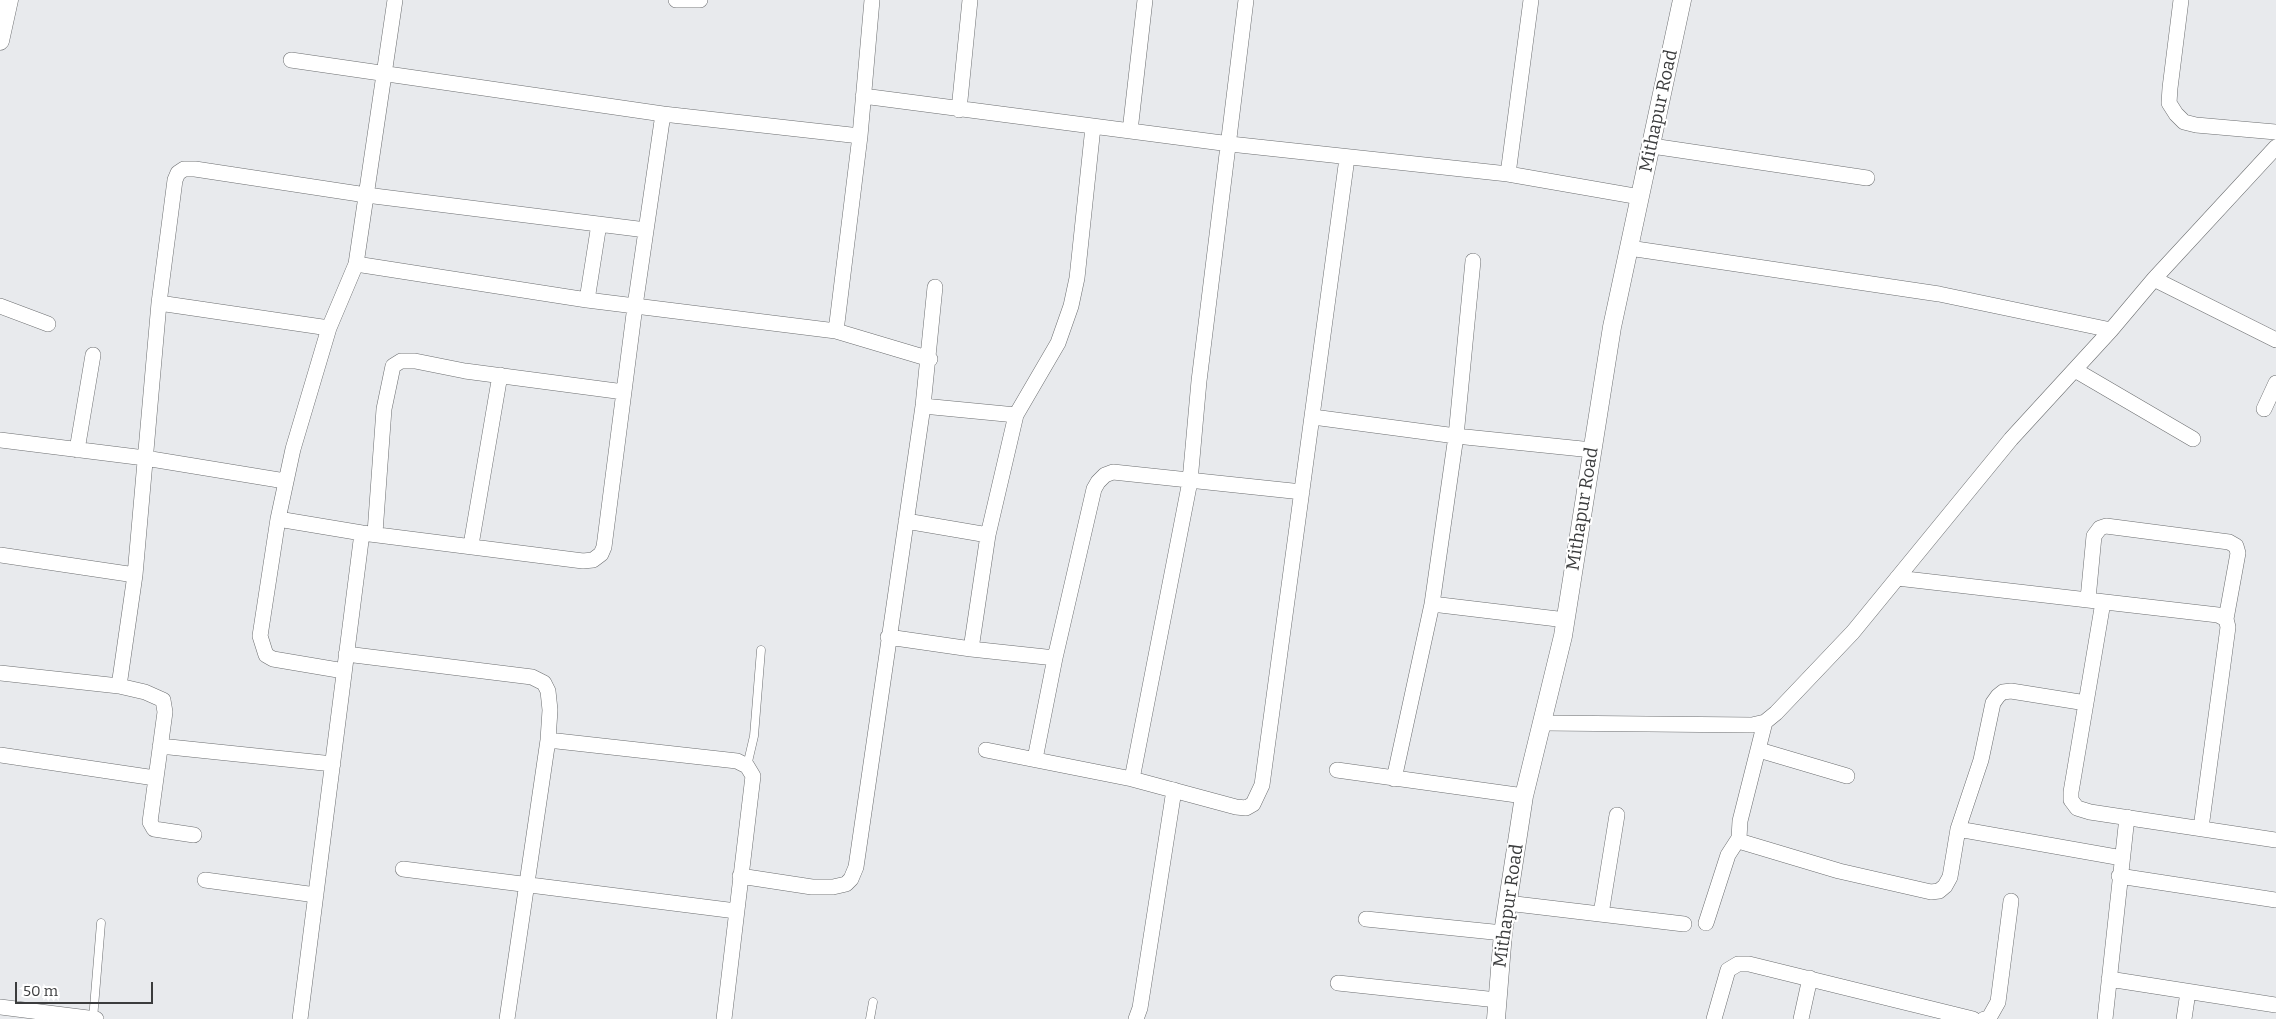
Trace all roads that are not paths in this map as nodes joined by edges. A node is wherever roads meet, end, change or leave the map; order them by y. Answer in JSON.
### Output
{"nodes":[{"id":1,"x":8,"y":0,"type":"edge"},
{"id":2,"x":395,"y":0,"type":"edge"},
{"id":3,"x":676,"y":0,"type":"edge"},
{"id":4,"x":700,"y":0,"type":"edge"},
{"id":5,"x":872,"y":0,"type":"edge"},
{"id":6,"x":970,"y":0,"type":"edge"},
{"id":7,"x":1146,"y":0,"type":"edge"},
{"id":8,"x":1246,"y":0,"type":"edge"},
{"id":9,"x":1531,"y":0,"type":"edge"},
{"id":10,"x":1682,"y":0,"type":"edge"},
{"id":11,"x":2181,"y":0,"type":"edge"},
{"id":12,"x":2,"y":21,"type":"edge"},
{"id":13,"x":0,"y":41,"type":"edge"},
{"id":14,"x":291,"y":60,"type":"dead end"},
{"id":15,"x":383,"y":74,"type":"junction"},
{"id":16,"x":863,"y":96,"type":"junction"},
{"id":17,"x":959,"y":110,"type":"junction"},
{"id":18,"x":663,"y":114,"type":"junction"},
{"id":19,"x":1093,"y":127,"type":"junction"},
{"id":20,"x":1130,"y":130,"type":"junction"},
{"id":21,"x":2276,"y":132,"type":"edge"},
{"id":22,"x":860,"y":136,"type":"junction"},
{"id":23,"x":1230,"y":144,"type":"junction"},
{"id":24,"x":1652,"y":146,"type":"junction"},
{"id":25,"x":2276,"y":147,"type":"edge"},
{"id":26,"x":1347,"y":158,"type":"junction"},
{"id":27,"x":1508,"y":174,"type":"junction"},
{"id":28,"x":1867,"y":178,"type":"dead end"},
{"id":29,"x":366,"y":195,"type":"junction"},
{"id":30,"x":1640,"y":197,"type":"junction"},
{"id":31,"x":599,"y":224,"type":"junction"},
{"id":32,"x":646,"y":230,"type":"junction"},
{"id":33,"x":1629,"y":248,"type":"junction"},
{"id":34,"x":1473,"y":261,"type":"dead end"},
{"id":35,"x":356,"y":264,"type":"junction"},
{"id":36,"x":2154,"y":279,"type":"junction"},
{"id":37,"x":936,"y":287,"type":"dead end"},
{"id":38,"x":587,"y":300,"type":"junction"},
{"id":39,"x":159,"y":303,"type":"junction"},
{"id":40,"x":0,"y":306,"type":"edge"},
{"id":41,"x":635,"y":306,"type":"junction"},
{"id":42,"x":48,"y":324,"type":"dead end"},
{"id":43,"x":329,"y":328,"type":"junction"},
{"id":44,"x":2111,"y":330,"type":"junction"},
{"id":45,"x":836,"y":331,"type":"junction"},
{"id":46,"x":2276,"y":340,"type":"edge"},
{"id":47,"x":94,"y":355,"type":"dead end"},
{"id":48,"x":930,"y":359,"type":"junction"},
{"id":49,"x":2075,"y":370,"type":"junction"},
{"id":50,"x":500,"y":376,"type":"junction"},
{"id":51,"x":2276,"y":383,"type":"edge"},
{"id":52,"x":624,"y":392,"type":"junction"},
{"id":53,"x":923,"y":406,"type":"junction"},
{"id":54,"x":2264,"y":409,"type":"dead end"},
{"id":55,"x":1016,"y":415,"type":"junction"},
{"id":56,"x":1313,"y":417,"type":"junction"},
{"id":57,"x":1456,"y":436,"type":"junction"},
{"id":58,"x":2193,"y":439,"type":"dead end"},
{"id":59,"x":0,"y":440,"type":"edge"},
{"id":60,"x":77,"y":450,"type":"junction"},
{"id":61,"x":1592,"y":450,"type":"junction"},
{"id":62,"x":144,"y":458,"type":"junction"},
{"id":63,"x":285,"y":481,"type":"junction"},
{"id":64,"x":1190,"y":481,"type":"junction"},
{"id":65,"x":1302,"y":492,"type":"junction"},
{"id":66,"x":278,"y":519,"type":"junction"},
{"id":67,"x":906,"y":521,"type":"junction"},
{"id":68,"x":369,"y":533,"type":"junction"},
{"id":69,"x":988,"y":535,"type":"junction"},
{"id":70,"x":471,"y":546,"type":"junction"},
{"id":71,"x":0,"y":555,"type":"edge"},
{"id":72,"x":135,"y":575,"type":"junction"},
{"id":73,"x":1897,"y":578,"type":"junction"},
{"id":74,"x":2088,"y":599,"type":"junction"},
{"id":75,"x":2103,"y":602,"type":"junction"},
{"id":76,"x":1432,"y":604,"type":"junction"},
{"id":77,"x":2226,"y":619,"type":"junction"},
{"id":78,"x":1566,"y":620,"type":"junction"},
{"id":79,"x":888,"y":637,"type":"junction"},
{"id":80,"x":971,"y":649,"type":"junction"},
{"id":81,"x":761,"y":650,"type":"dead end"},
{"id":82,"x":346,"y":654,"type":"junction"},
{"id":83,"x":1055,"y":658,"type":"junction"},
{"id":84,"x":344,"y":671,"type":"junction"},
{"id":85,"x":0,"y":673,"type":"edge"},
{"id":86,"x":119,"y":686,"type":"junction"},
{"id":87,"x":2086,"y":703,"type":"junction"},
{"id":88,"x":1765,"y":722,"type":"junction"},
{"id":89,"x":1543,"y":723,"type":"junction"},
{"id":90,"x":548,"y":740,"type":"junction"},
{"id":91,"x":160,"y":746,"type":"junction"},
{"id":92,"x":986,"y":750,"type":"dead end"},
{"id":93,"x":1759,"y":750,"type":"junction"},
{"id":94,"x":0,"y":755,"type":"edge"},
{"id":95,"x":1035,"y":759,"type":"junction"},
{"id":96,"x":333,"y":764,"type":"junction"},
{"id":97,"x":747,"y":766,"type":"junction"},
{"id":98,"x":1337,"y":770,"type":"dead end"},
{"id":99,"x":1847,"y":776,"type":"dead end"},
{"id":100,"x":155,"y":778,"type":"junction"},
{"id":101,"x":1132,"y":778,"type":"junction"},
{"id":102,"x":1394,"y":779,"type":"junction"},
{"id":103,"x":1174,"y":790,"type":"junction"},
{"id":104,"x":1524,"y":796,"type":"junction"},
{"id":105,"x":1617,"y":815,"type":"dead end"},
{"id":106,"x":2127,"y":818,"type":"junction"},
{"id":107,"x":2201,"y":828,"type":"junction"},
{"id":108,"x":1958,"y":829,"type":"junction"},
{"id":109,"x":194,"y":835,"type":"dead end"},
{"id":110,"x":1739,"y":838,"type":"junction"},
{"id":111,"x":2276,"y":840,"type":"edge"},
{"id":112,"x":2122,"y":858,"type":"junction"},
{"id":113,"x":403,"y":869,"type":"dead end"},
{"id":114,"x":740,"y":876,"type":"junction"},
{"id":115,"x":2119,"y":876,"type":"junction"},
{"id":116,"x":205,"y":880,"type":"dead end"},
{"id":117,"x":527,"y":884,"type":"junction"},
{"id":118,"x":316,"y":895,"type":"junction"},
{"id":119,"x":2276,"y":900,"type":"edge"},
{"id":120,"x":2010,"y":901,"type":"dead end"},
{"id":121,"x":1508,"y":903,"type":"junction"},
{"id":122,"x":736,"y":911,"type":"junction"},
{"id":123,"x":1601,"y":914,"type":"junction"},
{"id":124,"x":1366,"y":918,"type":"dead end"},
{"id":125,"x":101,"y":922,"type":"dead end"},
{"id":126,"x":1706,"y":923,"type":"dead end"},
{"id":127,"x":1684,"y":924,"type":"dead end"},
{"id":128,"x":1503,"y":934,"type":"junction"},
{"id":129,"x":1810,"y":978,"type":"junction"},
{"id":130,"x":2109,"y":979,"type":"junction"},
{"id":131,"x":1338,"y":982,"type":"dead end"},
{"id":132,"x":2188,"y":992,"type":"junction"},
{"id":133,"x":1497,"y":1000,"type":"junction"},
{"id":134,"x":872,"y":1002,"type":"dead end"},
{"id":135,"x":2276,"y":1005,"type":"edge"},
{"id":136,"x":0,"y":1007,"type":"edge"},
{"id":137,"x":23,"y":1014,"type":"edge"},
{"id":138,"x":95,"y":1019,"type":"edge"},
{"id":139,"x":300,"y":1019,"type":"edge"},
{"id":140,"x":507,"y":1019,"type":"edge"},
{"id":141,"x":724,"y":1019,"type":"edge"},
{"id":142,"x":870,"y":1019,"type":"edge"},
{"id":143,"x":1136,"y":1019,"type":"edge"},
{"id":144,"x":1496,"y":1019,"type":"edge"},
{"id":145,"x":1714,"y":1019,"type":"edge"},
{"id":146,"x":1801,"y":1019,"type":"edge"},
{"id":147,"x":1972,"y":1019,"type":"edge"},
{"id":148,"x":1984,"y":1019,"type":"edge"},
{"id":149,"x":2105,"y":1019,"type":"edge"},
{"id":150,"x":2184,"y":1019,"type":"edge"}],
"edges":[{"from":1,"to":12,"type":"street"},
{"from":2,"to":15,"type":"street"},
{"from":3,"to":4,"type":"street"},
{"from":5,"to":16,"type":"street"},
{"from":6,"to":17,"type":"street"},
{"from":7,"to":20,"type":"street"},
{"from":8,"to":23,"type":"street"},
{"from":9,"to":27,"type":"street"},
{"from":10,"to":24,"type":"street","name":"Mithapur Road"},
{"from":11,"to":21,"type":"street"},
{"from":12,"to":13,"type":"street"},
{"from":14,"to":15,"type":"street"},
{"from":15,"to":18,"type":"street"},
{"from":15,"to":29,"type":"street"},
{"from":16,"to":17,"type":"street"},
{"from":16,"to":22,"type":"street"},
{"from":17,"to":19,"type":"street"},
{"from":18,"to":22,"type":"street"},
{"from":18,"to":32,"type":"street"},
{"from":19,"to":20,"type":"street"},
{"from":19,"to":55,"type":"street"},
{"from":20,"to":23,"type":"street"},
{"from":22,"to":45,"type":"street"},
{"from":23,"to":26,"type":"street"},
{"from":23,"to":64,"type":"street"},
{"from":24,"to":28,"type":"street"},
{"from":24,"to":30,"type":"street","name":"Mithapur Road"},
{"from":25,"to":36,"type":"street"},
{"from":26,"to":27,"type":"street"},
{"from":26,"to":56,"type":"street"},
{"from":27,"to":30,"type":"street"},
{"from":29,"to":31,"type":"street"},
{"from":29,"to":35,"type":"street"},
{"from":29,"to":39,"type":"street"},
{"from":30,"to":33,"type":"street","name":"Mithapur Road"},
{"from":31,"to":32,"type":"street"},
{"from":31,"to":38,"type":"street"},
{"from":32,"to":41,"type":"street"},
{"from":33,"to":44,"type":"street"},
{"from":33,"to":61,"type":"street","name":"Mithapur Road"},
{"from":34,"to":57,"type":"street"},
{"from":35,"to":38,"type":"street"},
{"from":35,"to":43,"type":"street"},
{"from":36,"to":44,"type":"street"},
{"from":36,"to":46,"type":"street"},
{"from":37,"to":48,"type":"street"},
{"from":38,"to":41,"type":"street"},
{"from":39,"to":43,"type":"street"},
{"from":39,"to":62,"type":"street"},
{"from":40,"to":42,"type":"street"},
{"from":41,"to":45,"type":"street"},
{"from":41,"to":52,"type":"street"},
{"from":43,"to":63,"type":"street"},
{"from":44,"to":49,"type":"street"},
{"from":45,"to":48,"type":"street"},
{"from":47,"to":60,"type":"street"},
{"from":48,"to":53,"type":"street"},
{"from":49,"to":58,"type":"street"},
{"from":49,"to":73,"type":"street"},
{"from":50,"to":52,"type":"street"},
{"from":50,"to":68,"type":"street"},
{"from":50,"to":70,"type":"street"},
{"from":51,"to":54,"type":"street"},
{"from":52,"to":70,"type":"street"},
{"from":53,"to":55,"type":"street"},
{"from":53,"to":67,"type":"street"},
{"from":55,"to":69,"type":"street"},
{"from":56,"to":57,"type":"street"},
{"from":56,"to":65,"type":"street"},
{"from":57,"to":61,"type":"street"},
{"from":57,"to":76,"type":"street"},
{"from":59,"to":60,"type":"street"},
{"from":60,"to":62,"type":"street"},
{"from":61,"to":78,"type":"street","name":"Mithapur Road"},
{"from":62,"to":63,"type":"street"},
{"from":62,"to":72,"type":"street"},
{"from":63,"to":66,"type":"street"},
{"from":64,"to":65,"type":"street"},
{"from":64,"to":83,"type":"street"},
{"from":64,"to":101,"type":"street"},
{"from":65,"to":103,"type":"street"},
{"from":66,"to":68,"type":"street"},
{"from":66,"to":84,"type":"street"},
{"from":67,"to":69,"type":"street"},
{"from":67,"to":79,"type":"street"},
{"from":68,"to":70,"type":"street"},
{"from":68,"to":82,"type":"street"},
{"from":69,"to":80,"type":"street"},
{"from":71,"to":72,"type":"street"},
{"from":72,"to":86,"type":"street"},
{"from":73,"to":74,"type":"street"},
{"from":73,"to":88,"type":"street"},
{"from":74,"to":75,"type":"street"},
{"from":74,"to":77,"type":"street"},
{"from":75,"to":77,"type":"street"},
{"from":75,"to":87,"type":"street"},
{"from":76,"to":78,"type":"street"},
{"from":76,"to":102,"type":"street"},
{"from":77,"to":107,"type":"street"},
{"from":78,"to":89,"type":"street","name":"Mithapur Road"},
{"from":79,"to":80,"type":"street"},
{"from":79,"to":114,"type":"street"},
{"from":80,"to":83,"type":"street"},
{"from":81,"to":97,"type":"lane"},
{"from":82,"to":84,"type":"street"},
{"from":82,"to":90,"type":"street"},
{"from":83,"to":95,"type":"street"},
{"from":84,"to":96,"type":"street"},
{"from":85,"to":86,"type":"street"},
{"from":86,"to":91,"type":"street"},
{"from":87,"to":106,"type":"street"},
{"from":87,"to":108,"type":"street"},
{"from":88,"to":89,"type":"street"},
{"from":88,"to":93,"type":"street"},
{"from":89,"to":104,"type":"street","name":"Mithapur Road"},
{"from":90,"to":97,"type":"street"},
{"from":90,"to":117,"type":"street"},
{"from":91,"to":96,"type":"street"},
{"from":91,"to":100,"type":"street"},
{"from":92,"to":95,"type":"street"},
{"from":93,"to":99,"type":"street"},
{"from":93,"to":110,"type":"street"},
{"from":94,"to":100,"type":"street"},
{"from":95,"to":101,"type":"street"},
{"from":96,"to":118,"type":"street"},
{"from":97,"to":114,"type":"street"},
{"from":98,"to":102,"type":"street"},
{"from":100,"to":109,"type":"street"},
{"from":101,"to":103,"type":"street"},
{"from":102,"to":104,"type":"street"},
{"from":103,"to":143,"type":"street"},
{"from":104,"to":121,"type":"street","name":"Mithapur Road"},
{"from":105,"to":123,"type":"street"},
{"from":106,"to":107,"type":"street"},
{"from":106,"to":112,"type":"street"},
{"from":107,"to":111,"type":"street"},
{"from":108,"to":110,"type":"street"},
{"from":108,"to":112,"type":"street"},
{"from":110,"to":126,"type":"street"},
{"from":112,"to":115,"type":"street"},
{"from":113,"to":117,"type":"street"},
{"from":114,"to":122,"type":"street"},
{"from":115,"to":119,"type":"street"},
{"from":115,"to":130,"type":"street"},
{"from":116,"to":118,"type":"street"},
{"from":117,"to":122,"type":"street"},
{"from":117,"to":140,"type":"street"},
{"from":118,"to":139,"type":"street"},
{"from":120,"to":148,"type":"street"},
{"from":121,"to":123,"type":"street"},
{"from":121,"to":128,"type":"street","name":"Mithapur Road"},
{"from":122,"to":141,"type":"street"},
{"from":123,"to":127,"type":"street"},
{"from":124,"to":128,"type":"street"},
{"from":125,"to":138,"type":"lane"},
{"from":128,"to":133,"type":"street","name":"Mithapur Road"},
{"from":129,"to":145,"type":"street"},
{"from":129,"to":146,"type":"street"},
{"from":129,"to":147,"type":"street"},
{"from":130,"to":132,"type":"street"},
{"from":130,"to":149,"type":"street"},
{"from":131,"to":133,"type":"street"},
{"from":132,"to":135,"type":"street"},
{"from":132,"to":150,"type":"street"},
{"from":133,"to":144,"type":"street","name":"Mithapur Road"},
{"from":134,"to":142,"type":"lane"},
{"from":136,"to":137,"type":"street"},
{"from":137,"to":138,"type":"street"}]}
